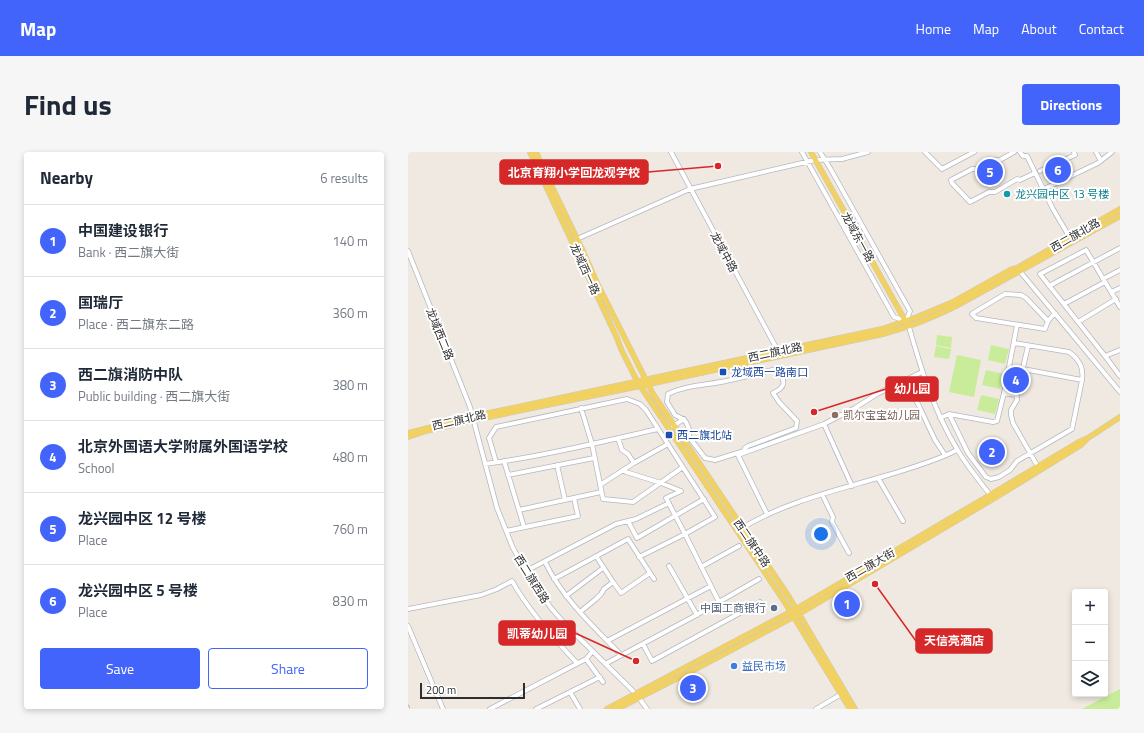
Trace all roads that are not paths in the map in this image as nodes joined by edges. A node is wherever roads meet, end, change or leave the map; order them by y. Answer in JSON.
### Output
{"nodes":[{"id":1,"x":530,"y":152,"type":"edge"},
{"id":2,"x":536,"y":152,"type":"edge"},
{"id":3,"x":671,"y":152,"type":"edge"},
{"id":4,"x":802,"y":152,"type":"edge"},
{"id":5,"x":811,"y":152,"type":"edge"},
{"id":6,"x":820,"y":152,"type":"edge"},
{"id":7,"x":868,"y":152,"type":"edge"},
{"id":8,"x":925,"y":152,"type":"edge"},
{"id":9,"x":974,"y":152,"type":"edge"},
{"id":10,"x":1014,"y":152,"type":"edge"},
{"id":11,"x":1020,"y":152,"type":"edge"},
{"id":12,"x":1074,"y":152,"type":"edge"},
{"id":13,"x":1096,"y":152,"type":"edge"},
{"id":14,"x":1112,"y":152,"type":"edge"},
{"id":15,"x":815,"y":160,"type":"junction"},
{"id":16,"x":807,"y":161,"type":"junction"},
{"id":17,"x":1101,"y":161,"type":"junction"},
{"id":18,"x":1038,"y":172,"type":"junction"},
{"id":19,"x":690,"y":189,"type":"junction"},
{"id":20,"x":1044,"y":189,"type":"junction"},
{"id":21,"x":1120,"y":210,"type":"edge"},
{"id":22,"x":1120,"y":216,"type":"edge"},
{"id":23,"x":1070,"y":238,"type":"junction"},
{"id":24,"x":577,"y":239,"type":"junction"},
{"id":25,"x":1120,"y":248,"type":"edge"},
{"id":26,"x":408,"y":252,"type":"edge"},
{"id":27,"x":1093,"y":262,"type":"junction"},
{"id":28,"x":1019,"y":270,"type":"junction"},
{"id":29,"x":1120,"y":270,"type":"edge"},
{"id":30,"x":1104,"y":281,"type":"junction"},
{"id":31,"x":1049,"y":286,"type":"junction"},
{"id":32,"x":1120,"y":288,"type":"edge"},
{"id":33,"x":1111,"y":292,"type":"junction"},
{"id":34,"x":1116,"y":300,"type":"junction"},
{"id":35,"x":1064,"y":304,"type":"junction"},
{"id":36,"x":1120,"y":306,"type":"edge"},
{"id":37,"x":1055,"y":313,"type":"junction"},
{"id":38,"x":906,"y":321,"type":"junction"},
{"id":39,"x":1048,"y":321,"type":"junction"},
{"id":40,"x":1078,"y":322,"type":"junction"},
{"id":41,"x":1017,"y":325,"type":"junction"},
{"id":42,"x":909,"y":327,"type":"junction"},
{"id":43,"x":1014,"y":343,"type":"junction"},
{"id":44,"x":1028,"y":346,"type":"junction"},
{"id":45,"x":1120,"y":350,"type":"edge"},
{"id":46,"x":778,"y":351,"type":"junction"},
{"id":47,"x":1104,"y":356,"type":"junction"},
{"id":48,"x":1023,"y":369,"type":"junction"},
{"id":49,"x":922,"y":372,"type":"junction"},
{"id":50,"x":1008,"y":373,"type":"junction"},
{"id":51,"x":1119,"y":374,"type":"edge"},
{"id":52,"x":1021,"y":376,"type":"junction"},
{"id":53,"x":645,"y":379,"type":"junction"},
{"id":54,"x":905,"y":379,"type":"junction"},
{"id":55,"x":1082,"y":380,"type":"junction"},
{"id":56,"x":637,"y":381,"type":"junction"},
{"id":57,"x":648,"y":384,"type":"junction"},
{"id":58,"x":640,"y":386,"type":"junction"},
{"id":59,"x":1120,"y":392,"type":"edge"},
{"id":60,"x":1004,"y":393,"type":"junction"},
{"id":61,"x":1016,"y":395,"type":"junction"},
{"id":62,"x":581,"y":408,"type":"junction"},
{"id":63,"x":1000,"y":413,"type":"junction"},
{"id":64,"x":949,"y":414,"type":"junction"},
{"id":65,"x":1010,"y":415,"type":"junction"},
{"id":66,"x":1120,"y":417,"type":"edge"},
{"id":67,"x":473,"y":418,"type":"junction"},
{"id":68,"x":940,"y":418,"type":"junction"},
{"id":69,"x":684,"y":419,"type":"junction"},
{"id":70,"x":824,"y":424,"type":"junction"},
{"id":71,"x":673,"y":426,"type":"junction"},
{"id":72,"x":658,"y":429,"type":"junction"},
{"id":73,"x":408,"y":433,"type":"edge"},
{"id":74,"x":408,"y":437,"type":"edge"},
{"id":75,"x":618,"y":438,"type":"junction"},
{"id":76,"x":1088,"y":438,"type":"junction"},
{"id":77,"x":592,"y":444,"type":"junction"},
{"id":78,"x":668,"y":444,"type":"junction"},
{"id":79,"x":957,"y":450,"type":"junction"},
{"id":80,"x":1030,"y":454,"type":"junction"},
{"id":81,"x":945,"y":455,"type":"junction"},
{"id":82,"x":594,"y":458,"type":"junction"},
{"id":83,"x":504,"y":461,"type":"junction"},
{"id":84,"x":496,"y":462,"type":"junction"},
{"id":85,"x":485,"y":464,"type":"junction"},
{"id":86,"x":634,"y":464,"type":"junction"},
{"id":87,"x":557,"y":465,"type":"junction"},
{"id":88,"x":683,"y":467,"type":"junction"},
{"id":89,"x":1038,"y":467,"type":"junction"},
{"id":90,"x":624,"y":470,"type":"junction"},
{"id":91,"x":508,"y":475,"type":"junction"},
{"id":92,"x":878,"y":478,"type":"junction"},
{"id":93,"x":661,"y":482,"type":"junction"},
{"id":94,"x":600,"y":485,"type":"junction"},
{"id":95,"x":852,"y":486,"type":"junction"},
{"id":96,"x":601,"y":492,"type":"junction"},
{"id":97,"x":822,"y":494,"type":"junction"},
{"id":98,"x":992,"y":497,"type":"junction"},
{"id":99,"x":574,"y":498,"type":"junction"},
{"id":100,"x":704,"y":499,"type":"junction"},
{"id":101,"x":565,"y":500,"type":"junction"},
{"id":102,"x":669,"y":502,"type":"junction"},
{"id":103,"x":519,"y":510,"type":"junction"},
{"id":104,"x":767,"y":514,"type":"junction"},
{"id":105,"x":675,"y":515,"type":"junction"},
{"id":106,"x":628,"y":521,"type":"junction"},
{"id":107,"x":903,"y":521,"type":"dead end"},
{"id":108,"x":524,"y":527,"type":"junction"},
{"id":109,"x":742,"y":528,"type":"junction"},
{"id":110,"x":506,"y":531,"type":"junction"},
{"id":111,"x":684,"y":534,"type":"junction"},
{"id":112,"x":739,"y":546,"type":"dead end"},
{"id":113,"x":849,"y":553,"type":"dead end"},
{"id":114,"x":596,"y":556,"type":"junction"},
{"id":115,"x":639,"y":557,"type":"junction"},
{"id":116,"x":545,"y":562,"type":"junction"},
{"id":117,"x":669,"y":566,"type":"dead end"},
{"id":118,"x":701,"y":567,"type":"junction"},
{"id":119,"x":603,"y":568,"type":"junction"},
{"id":120,"x":526,"y":571,"type":"junction"},
{"id":121,"x":650,"y":573,"type":"junction"},
{"id":122,"x":554,"y":579,"type":"junction"},
{"id":123,"x":654,"y":579,"type":"dead end"},
{"id":124,"x":760,"y":579,"type":"dead end"},
{"id":125,"x":613,"y":582,"type":"junction"},
{"id":126,"x":711,"y":586,"type":"junction"},
{"id":127,"x":566,"y":596,"type":"junction"},
{"id":128,"x":688,"y":598,"type":"junction"},
{"id":129,"x":719,"y":602,"type":"junction"},
{"id":130,"x":760,"y":602,"type":"dead end"},
{"id":131,"x":408,"y":609,"type":"edge"},
{"id":132,"x":580,"y":612,"type":"junction"},
{"id":133,"x":795,"y":613,"type":"junction"},
{"id":134,"x":697,"y":615,"type":"junction"},
{"id":135,"x":408,"y":626,"type":"edge"},
{"id":136,"x":607,"y":641,"type":"junction"},
{"id":137,"x":642,"y":644,"type":"junction"},
{"id":138,"x":593,"y":651,"type":"junction"},
{"id":139,"x":621,"y":655,"type":"junction"},
{"id":140,"x":586,"y":659,"type":"junction"},
{"id":141,"x":577,"y":663,"type":"junction"},
{"id":142,"x":606,"y":664,"type":"junction"},
{"id":143,"x":600,"y":677,"type":"junction"},
{"id":144,"x":603,"y":682,"type":"dead end"},
{"id":145,"x":570,"y":692,"type":"junction"},
{"id":146,"x":843,"y":693,"type":"junction"},
{"id":147,"x":637,"y":696,"type":"junction"},
{"id":148,"x":443,"y":709,"type":"edge"},
{"id":149,"x":490,"y":709,"type":"edge"},
{"id":150,"x":536,"y":709,"type":"edge"},
{"id":151,"x":580,"y":709,"type":"edge"},
{"id":152,"x":608,"y":709,"type":"edge"},
{"id":153,"x":617,"y":709,"type":"edge"},
{"id":154,"x":647,"y":709,"type":"edge"},
{"id":155,"x":816,"y":709,"type":"edge"},
{"id":156,"x":850,"y":709,"type":"edge"},
{"id":157,"x":855,"y":709,"type":"edge"}],
"edges":[{"from":1,"to":56,"type":"main road","name":"龙域西一路"},
{"from":2,"to":24,"type":"main road","name":"龙域西一路"},
{"from":3,"to":19,"type":"street","name":"龙域中路"},
{"from":4,"to":16,"type":"street"},
{"from":5,"to":15,"type":"main road","name":"龙域东一路"},
{"from":6,"to":38,"type":"street"},
{"from":7,"to":15,"type":"street"},
{"from":8,"to":9,"type":"street"},
{"from":10,"to":18,"type":"street"},
{"from":11,"to":18,"type":"street"},
{"from":12,"to":18,"type":"street"},
{"from":13,"to":17,"type":"street"},
{"from":14,"to":17,"type":"street"},
{"from":15,"to":16,"type":"street"},
{"from":15,"to":38,"type":"main road","name":"龙域东一路"},
{"from":16,"to":19,"type":"street"},
{"from":16,"to":38,"type":"street"},
{"from":17,"to":20,"type":"street"},
{"from":18,"to":20,"type":"street"},
{"from":19,"to":24,"type":"street"},
{"from":19,"to":46,"type":"street","name":"龙域中路"},
{"from":20,"to":23,"type":"street"},
{"from":21,"to":23,"type":"main road","name":"西二旗北路"},
{"from":22,"to":28,"type":"main road","name":"西二旗北路"},
{"from":23,"to":28,"type":"main road","name":"西二旗北路"},
{"from":24,"to":53,"type":"main road","name":"龙域西一路"},
{"from":25,"to":27,"type":"street"},
{"from":26,"to":67,"type":"street","name":"龙域西二路"},
{"from":27,"to":30,"type":"street"},
{"from":27,"to":31,"type":"street"},
{"from":27,"to":31,"type":"street"},
{"from":28,"to":37,"type":"street"},
{"from":28,"to":38,"type":"main road","name":"西二旗北路"},
{"from":28,"to":42,"type":"main road","name":"西二旗北路"},
{"from":29,"to":30,"type":"street"},
{"from":30,"to":33,"type":"street"},
{"from":30,"to":35,"type":"street"},
{"from":31,"to":35,"type":"street"},
{"from":32,"to":33,"type":"street"},
{"from":33,"to":34,"type":"street"},
{"from":34,"to":36,"type":"street"},
{"from":34,"to":40,"type":"street"},
{"from":35,"to":40,"type":"street"},
{"from":37,"to":39,"type":"street"},
{"from":37,"to":59,"type":"street"},
{"from":38,"to":42,"type":"main road","name":"龙域东一路"},
{"from":38,"to":46,"type":"main road","name":"西二旗北路"},
{"from":39,"to":41,"type":"street"},
{"from":39,"to":41,"type":"street"},
{"from":40,"to":47,"type":"street"},
{"from":41,"to":43,"type":"street"},
{"from":42,"to":49,"type":"street"},
{"from":42,"to":57,"type":"main road","name":"西二旗北路"},
{"from":43,"to":44,"type":"street"},
{"from":43,"to":50,"type":"street"},
{"from":44,"to":48,"type":"street"},
{"from":44,"to":55,"type":"street"},
{"from":45,"to":47,"type":"street"},
{"from":46,"to":53,"type":"main road","name":"西二旗北路"},
{"from":47,"to":51,"type":"street"},
{"from":48,"to":52,"type":"street"},
{"from":48,"to":55,"type":"street"},
{"from":49,"to":54,"type":"street"},
{"from":49,"to":68,"type":"street"},
{"from":50,"to":52,"type":"street"},
{"from":50,"to":60,"type":"street"},
{"from":52,"to":61,"type":"street"},
{"from":53,"to":56,"type":"main road","name":"西二旗北路"},
{"from":53,"to":57,"type":"main road","name":"西二旗中路"},
{"from":54,"to":70,"type":"street"},
{"from":54,"to":81,"type":"street"},
{"from":55,"to":80,"type":"street"},
{"from":56,"to":58,"type":"main road","name":"龙域西一路"},
{"from":56,"to":67,"type":"main road","name":"西二旗北路"},
{"from":57,"to":58,"type":"main road","name":"西二旗北路"},
{"from":57,"to":71,"type":"main road","name":"西二旗中路"},
{"from":58,"to":67,"type":"main road","name":"西二旗北路"},
{"from":58,"to":133,"type":"main road","name":"西二旗中路"},
{"from":60,"to":61,"type":"street"},
{"from":60,"to":63,"type":"street"},
{"from":61,"to":65,"type":"street"},
{"from":62,"to":72,"type":"street"},
{"from":62,"to":77,"type":"street"},
{"from":62,"to":84,"type":"street"},
{"from":63,"to":64,"type":"street"},
{"from":63,"to":65,"type":"street"},
{"from":64,"to":68,"type":"street"},
{"from":64,"to":80,"type":"street"},
{"from":65,"to":80,"type":"street"},
{"from":66,"to":76,"type":"main road","name":"西二旗大街"},
{"from":67,"to":73,"type":"main road","name":"西二旗北路"},
{"from":67,"to":74,"type":"main road","name":"西二旗北路"},
{"from":67,"to":85,"type":"street","name":"西二旗西路"},
{"from":68,"to":79,"type":"street"},
{"from":69,"to":69,"type":"street"},
{"from":69,"to":71,"type":"street"},
{"from":70,"to":95,"type":"street"},
{"from":70,"to":104,"type":"street"},
{"from":71,"to":109,"type":"main road","name":"西二旗中路"},
{"from":72,"to":75,"type":"street"},
{"from":72,"to":78,"type":"street"},
{"from":75,"to":77,"type":"street"},
{"from":75,"to":86,"type":"street"},
{"from":76,"to":89,"type":"main road","name":"西二旗大街"},
{"from":76,"to":98,"type":"main road","name":"西二旗大街"},
{"from":77,"to":82,"type":"street"},
{"from":77,"to":83,"type":"street"},
{"from":78,"to":86,"type":"street"},
{"from":78,"to":88,"type":"street"},
{"from":79,"to":81,"type":"street"},
{"from":79,"to":98,"type":"street"},
{"from":80,"to":89,"type":"street"},
{"from":81,"to":92,"type":"street"},
{"from":82,"to":87,"type":"street"},
{"from":82,"to":94,"type":"street"},
{"from":83,"to":84,"type":"street"},
{"from":83,"to":91,"type":"street"},
{"from":84,"to":85,"type":"street"},
{"from":85,"to":110,"type":"street","name":"西二旗西路"},
{"from":86,"to":90,"type":"street"},
{"from":87,"to":91,"type":"street"},
{"from":87,"to":101,"type":"street"},
{"from":88,"to":93,"type":"street"},
{"from":88,"to":100,"type":"street"},
{"from":89,"to":98,"type":"main road","name":"西二旗大街"},
{"from":90,"to":93,"type":"street"},
{"from":90,"to":94,"type":"street"},
{"from":91,"to":103,"type":"street"},
{"from":92,"to":95,"type":"street"},
{"from":92,"to":107,"type":"street"},
{"from":93,"to":96,"type":"street"},
{"from":93,"to":102,"type":"street"},
{"from":94,"to":96,"type":"street"},
{"from":95,"to":97,"type":"street"},
{"from":96,"to":99,"type":"street"},
{"from":97,"to":104,"type":"street"},
{"from":97,"to":113,"type":"street"},
{"from":98,"to":133,"type":"main road","name":"西二旗大街"},
{"from":99,"to":101,"type":"street"},
{"from":99,"to":108,"type":"street"},
{"from":100,"to":105,"type":"street"},
{"from":100,"to":111,"type":"street"},
{"from":101,"to":103,"type":"street"},
{"from":102,"to":105,"type":"street"},
{"from":102,"to":106,"type":"street"},
{"from":103,"to":108,"type":"street"},
{"from":104,"to":109,"type":"street"},
{"from":105,"to":106,"type":"street"},
{"from":105,"to":111,"type":"street"},
{"from":106,"to":116,"type":"street"},
{"from":108,"to":110,"type":"street"},
{"from":109,"to":133,"type":"main road","name":"西二旗中路"},
{"from":110,"to":120,"type":"street","name":"西二旗西路"},
{"from":111,"to":115,"type":"street"},
{"from":111,"to":118,"type":"street"},
{"from":112,"to":118,"type":"street"},
{"from":114,"to":115,"type":"street"},
{"from":114,"to":119,"type":"street"},
{"from":114,"to":122,"type":"street"},
{"from":115,"to":121,"type":"street"},
{"from":116,"to":120,"type":"street"},
{"from":116,"to":122,"type":"street"},
{"from":117,"to":128,"type":"street"},
{"from":118,"to":126,"type":"street"},
{"from":119,"to":125,"type":"street"},
{"from":119,"to":127,"type":"street"},
{"from":120,"to":138,"type":"street","name":"西二旗西路"},
{"from":121,"to":123,"type":"street"},
{"from":121,"to":125,"type":"street"},
{"from":122,"to":127,"type":"street"},
{"from":124,"to":129,"type":"street"},
{"from":125,"to":132,"type":"street"},
{"from":126,"to":128,"type":"street"},
{"from":126,"to":129,"type":"street"},
{"from":127,"to":132,"type":"street"},
{"from":128,"to":134,"type":"street"},
{"from":128,"to":136,"type":"street"},
{"from":129,"to":134,"type":"street"},
{"from":130,"to":137,"type":"street"},
{"from":131,"to":141,"type":"street"},
{"from":132,"to":136,"type":"street"},
{"from":133,"to":146,"type":"main road","name":"西二旗中路"},
{"from":133,"to":147,"type":"main road","name":"西二旗大街"},
{"from":134,"to":137,"type":"street"},
{"from":135,"to":148,"type":"street"},
{"from":136,"to":139,"type":"street"},
{"from":137,"to":139,"type":"street"},
{"from":138,"to":140,"type":"street"},
{"from":138,"to":142,"type":"street","name":"西二旗西路"},
{"from":139,"to":142,"type":"street"},
{"from":140,"to":141,"type":"street"},
{"from":140,"to":143,"type":"street"},
{"from":141,"to":149,"type":"street"},
{"from":142,"to":147,"type":"street","name":"西二旗西路"},
{"from":143,"to":144,"type":"street"},
{"from":143,"to":145,"type":"street"},
{"from":145,"to":150,"type":"street"},
{"from":145,"to":151,"type":"street"},
{"from":146,"to":155,"type":"street"},
{"from":146,"to":156,"type":"main road","name":"西二旗中路"},
{"from":146,"to":157,"type":"main road","name":"西二旗中路"},
{"from":147,"to":152,"type":"main road","name":"西二旗大街"},
{"from":147,"to":153,"type":"main road","name":"西二旗大街"},
{"from":147,"to":154,"type":"street","name":"西二旗西路"}]}
